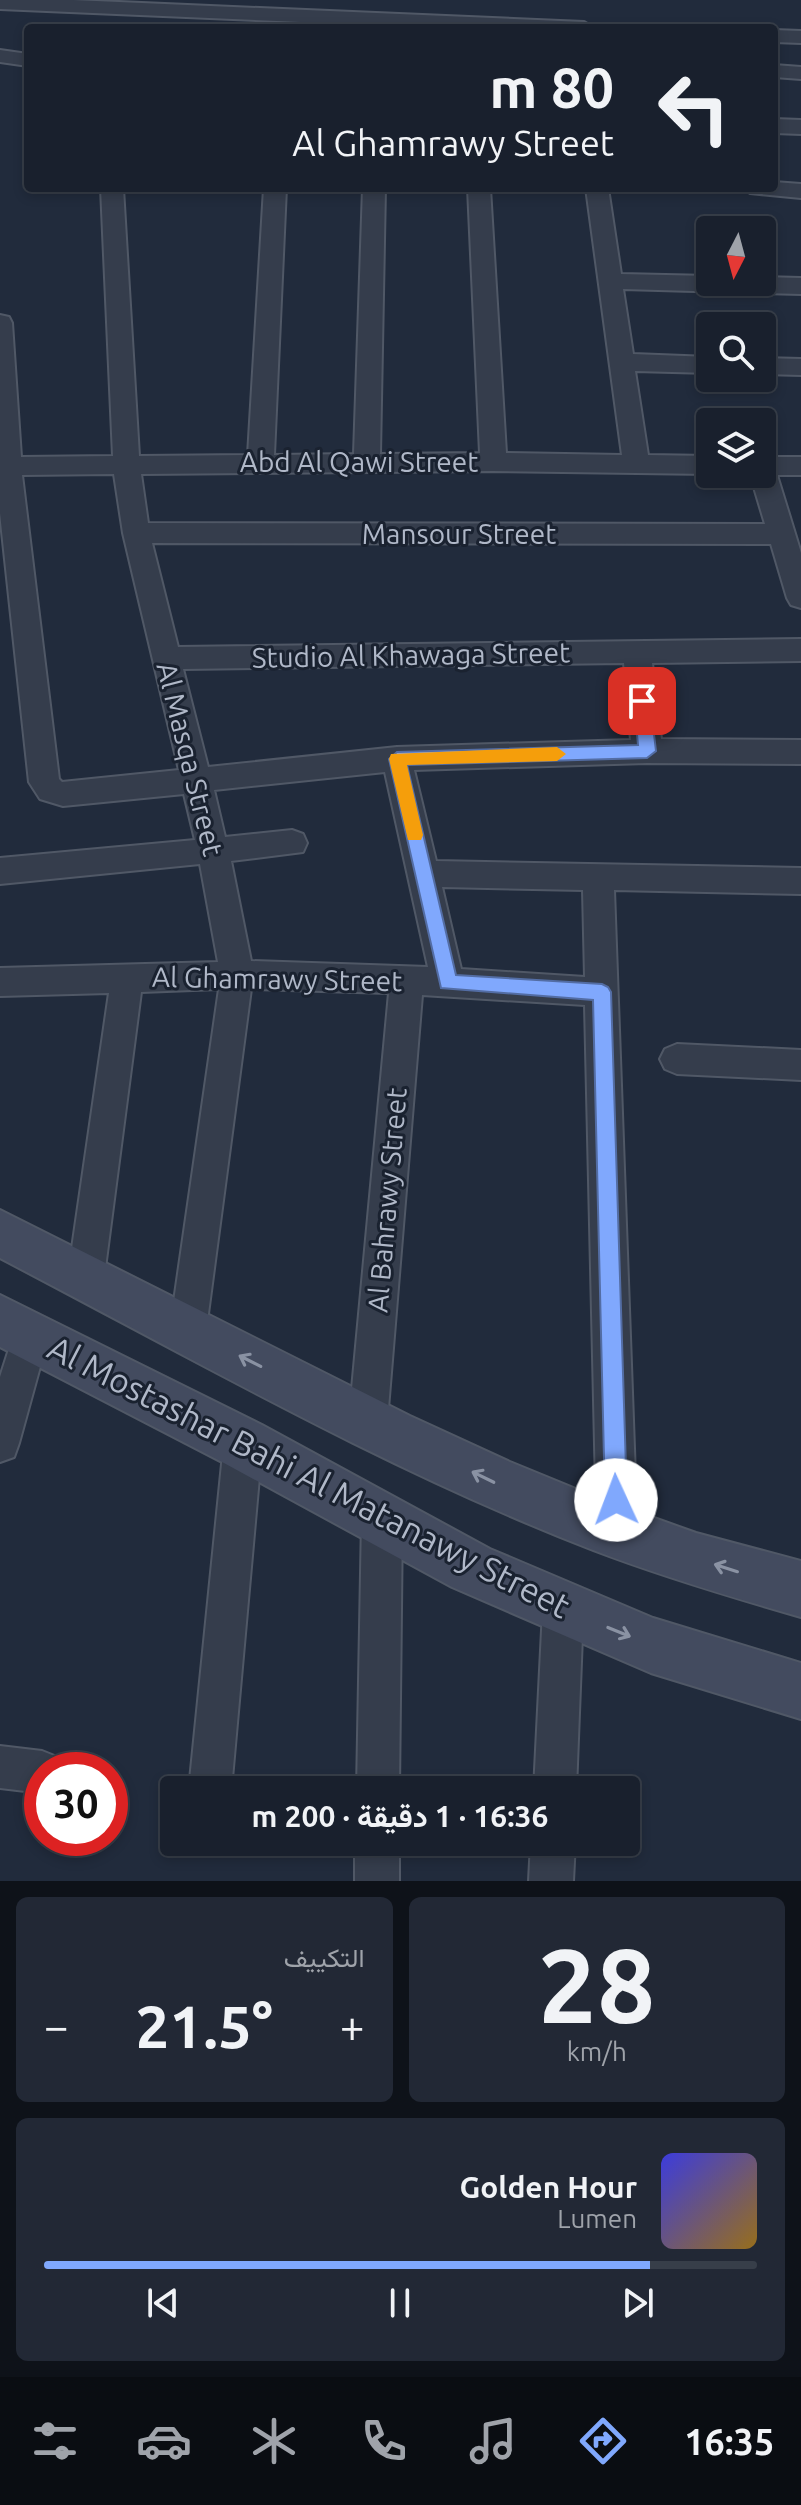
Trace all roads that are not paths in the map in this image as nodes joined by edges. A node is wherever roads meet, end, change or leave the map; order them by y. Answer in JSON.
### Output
{"nodes":[{"id":1,"x":0,"y":3,"type":"edge"},
{"id":2,"x":73,"y":6,"type":"junction"},
{"id":3,"x":68,"y":24,"type":"edge"},
{"id":4,"x":491,"y":24,"type":"edge"},
{"id":5,"x":778,"y":36,"type":"edge"},
{"id":6,"x":801,"y":37,"type":"edge"},
{"id":7,"x":1,"y":46,"type":"edge"},
{"id":8,"x":24,"y":58,"type":"edge"},
{"id":9,"x":778,"y":71,"type":"edge"},
{"id":10,"x":801,"y":73,"type":"edge"},
{"id":11,"x":778,"y":126,"type":"edge"},
{"id":12,"x":801,"y":127,"type":"edge"},
{"id":13,"x":778,"y":189,"type":"edge"},
{"id":14,"x":801,"y":191,"type":"edge"},
{"id":15,"x":112,"y":192,"type":"edge"},
{"id":16,"x":275,"y":192,"type":"edge"},
{"id":17,"x":374,"y":192,"type":"edge"},
{"id":18,"x":479,"y":192,"type":"edge"},
{"id":19,"x":598,"y":192,"type":"edge"},
{"id":20,"x":612,"y":281,"type":"junction"},
{"id":21,"x":696,"y":282,"type":"edge"},
{"id":22,"x":776,"y":285,"type":"edge"},
{"id":23,"x":801,"y":286,"type":"edge"},
{"id":24,"x":0,"y":323,"type":"edge"},
{"id":25,"x":622,"y":362,"type":"junction"},
{"id":26,"x":696,"y":365,"type":"edge"},
{"id":27,"x":776,"y":366,"type":"edge"},
{"id":28,"x":801,"y":367,"type":"edge"},
{"id":29,"x":367,"y":462,"type":"junction"},
{"id":30,"x":493,"y":462,"type":"junction"},
{"id":31,"x":261,"y":463,"type":"junction"},
{"id":32,"x":126,"y":464,"type":"junction"},
{"id":33,"x":636,"y":464,"type":"junction"},
{"id":34,"x":696,"y":465,"type":"edge"},
{"id":35,"x":8,"y":466,"type":"junction"},
{"id":36,"x":801,"y":466,"type":"edge"},
{"id":37,"x":776,"y":467,"type":"edge"},
{"id":38,"x":769,"y":488,"type":"edge"},
{"id":39,"x":136,"y":533,"type":"junction"},
{"id":40,"x":791,"y":551,"type":"edge"},
{"id":41,"x":801,"y":598,"type":"edge"},
{"id":42,"x":801,"y":650,"type":"edge"},
{"id":43,"x":637,"y":652,"type":"junction"},
{"id":44,"x":166,"y":658,"type":"junction"},
{"id":45,"x":647,"y":751,"type":"junction"},
{"id":46,"x":801,"y":752,"type":"edge"},
{"id":47,"x":397,"y":759,"type":"junction"},
{"id":48,"x":196,"y":780,"type":"junction"},
{"id":49,"x":292,"y":843,"type":"dead end"},
{"id":50,"x":213,"y":849,"type":"junction"},
{"id":51,"x":0,"y":871,"type":"edge"},
{"id":52,"x":423,"y":874,"type":"junction"},
{"id":53,"x":598,"y":879,"type":"junction"},
{"id":54,"x":801,"y":881,"type":"edge"},
{"id":55,"x":237,"y":975,"type":"junction"},
{"id":56,"x":127,"y":977,"type":"junction"},
{"id":57,"x":407,"y":980,"type":"junction"},
{"id":58,"x":0,"y":982,"type":"edge"},
{"id":59,"x":448,"y":983,"type":"junction"},
{"id":60,"x":602,"y":992,"type":"junction"},
{"id":61,"x":677,"y":1059,"type":"dead end"},
{"id":62,"x":801,"y":1065,"type":"edge"},
{"id":63,"x":0,"y":1233,"type":"edge"},
{"id":64,"x":86,"y":1276,"type":"junction"},
{"id":65,"x":15,"y":1327,"type":"edge"},
{"id":66,"x":188,"y":1329,"type":"junction"},
{"id":67,"x":368,"y":1421,"type":"junction"},
{"id":68,"x":0,"y":1443,"type":"edge"},
{"id":69,"x":243,"y":1444,"type":"junction"},
{"id":70,"x":382,"y":1519,"type":"junction"},
{"id":71,"x":617,"y":1532,"type":"junction"},
{"id":72,"x":801,"y":1589,"type":"edge"},
{"id":73,"x":563,"y":1610,"type":"junction"},
{"id":74,"x":801,"y":1691,"type":"edge"},
{"id":75,"x":0,"y":1767,"type":"edge"},
{"id":76,"x":24,"y":1770,"type":"edge"},
{"id":77,"x":211,"y":1776,"type":"edge"},
{"id":78,"x":378,"y":1776,"type":"edge"},
{"id":79,"x":556,"y":1776,"type":"edge"},
{"id":80,"x":377,"y":1856,"type":"edge"},
{"id":81,"x":552,"y":1856,"type":"edge"},
{"id":82,"x":377,"y":1881,"type":"edge"},
{"id":83,"x":551,"y":1881,"type":"edge"}],
"edges":[{"from":1,"to":2,"type":"street"},
{"from":2,"to":3,"type":"street"},
{"from":2,"to":4,"type":"street"},
{"from":5,"to":6,"type":"street"},
{"from":7,"to":8,"type":"street"},
{"from":9,"to":10,"type":"street"},
{"from":11,"to":12,"type":"street"},
{"from":13,"to":14,"type":"street"},
{"from":15,"to":32,"type":"street","name":"Al Masqa Street"},
{"from":16,"to":31,"type":"street"},
{"from":17,"to":29,"type":"street"},
{"from":18,"to":30,"type":"street"},
{"from":19,"to":20,"type":"street"},
{"from":20,"to":21,"type":"street"},
{"from":20,"to":25,"type":"street"},
{"from":22,"to":23,"type":"street"},
{"from":24,"to":35,"type":"street"},
{"from":25,"to":26,"type":"street"},
{"from":25,"to":33,"type":"street"},
{"from":27,"to":28,"type":"street"},
{"from":29,"to":30,"type":"street","name":"Abd Al Qawi Street"},
{"from":29,"to":31,"type":"street","name":"Abd Al Qawi Street"},
{"from":30,"to":33,"type":"street","name":"Abd Al Qawi Street"},
{"from":31,"to":32,"type":"street","name":"Abd Al Qawi Street"},
{"from":32,"to":35,"type":"street","name":"Abd Al Qawi Street"},
{"from":32,"to":39,"type":"street","name":"Al Masqa Street"},
{"from":33,"to":34,"type":"street","name":"Abd Al Qawi Street"},
{"from":35,"to":48,"type":"street"},
{"from":36,"to":37,"type":"street"},
{"from":38,"to":40,"type":"street"},
{"from":39,"to":40,"type":"street","name":"Mansour Street"},
{"from":39,"to":44,"type":"street","name":"Al Masqa Street"},
{"from":40,"to":41,"type":"street"},
{"from":42,"to":43,"type":"street","name":"Studio Al Khawaga Street"},
{"from":43,"to":44,"type":"street","name":"Studio Al Khawaga Street"},
{"from":43,"to":45,"type":"street"},
{"from":44,"to":48,"type":"street","name":"Al Masqa Street"},
{"from":45,"to":46,"type":"street"},
{"from":45,"to":47,"type":"street"},
{"from":47,"to":48,"type":"street"},
{"from":47,"to":52,"type":"street"},
{"from":48,"to":50,"type":"street","name":"Al Masqa Street"},
{"from":49,"to":50,"type":"street"},
{"from":50,"to":51,"type":"street"},
{"from":50,"to":55,"type":"street","name":"Al Masqa Street"},
{"from":52,"to":53,"type":"street"},
{"from":52,"to":59,"type":"street"},
{"from":53,"to":54,"type":"street"},
{"from":53,"to":60,"type":"street"},
{"from":55,"to":56,"type":"street","name":"Al Ghamrawy Street"},
{"from":55,"to":57,"type":"street","name":"Al Ghamrawy Street"},
{"from":55,"to":66,"type":"street","name":"Al Masqa Street"},
{"from":56,"to":58,"type":"street","name":"Al Ghamrawy Street"},
{"from":56,"to":64,"type":"street"},
{"from":57,"to":59,"type":"street","name":"Al Ghamrawy Street"},
{"from":57,"to":67,"type":"street","name":"Al Bahrawy Street"},
{"from":59,"to":60,"type":"street","name":"Al Ghamrawy Street"},
{"from":60,"to":71,"type":"street"},
{"from":61,"to":62,"type":"street"},
{"from":63,"to":64,"type":"street"},
{"from":64,"to":66,"type":"street"},
{"from":65,"to":68,"type":"street"},
{"from":65,"to":69,"type":"street","name":"Al Mostashar Bahi Al Matanawy Street"},
{"from":67,"to":66,"type":"street","one_way":true},
{"from":71,"to":67,"type":"street","one_way":true},
{"from":69,"to":70,"type":"street","name":"Al Mostashar Bahi Al Matanawy Street"},
{"from":69,"to":77,"type":"street"},
{"from":70,"to":73,"type":"street","name":"Al Mostashar Bahi Al Matanawy Street"},
{"from":70,"to":78,"type":"street"},
{"from":72,"to":71,"type":"street","one_way":true},
{"from":73,"to":74,"type":"street","name":"Al Mostashar Bahi Al Matanawy Street","one_way":true},
{"from":73,"to":79,"type":"street"},
{"from":75,"to":76,"type":"street"},
{"from":80,"to":82,"type":"street"},
{"from":81,"to":83,"type":"street"}]}
